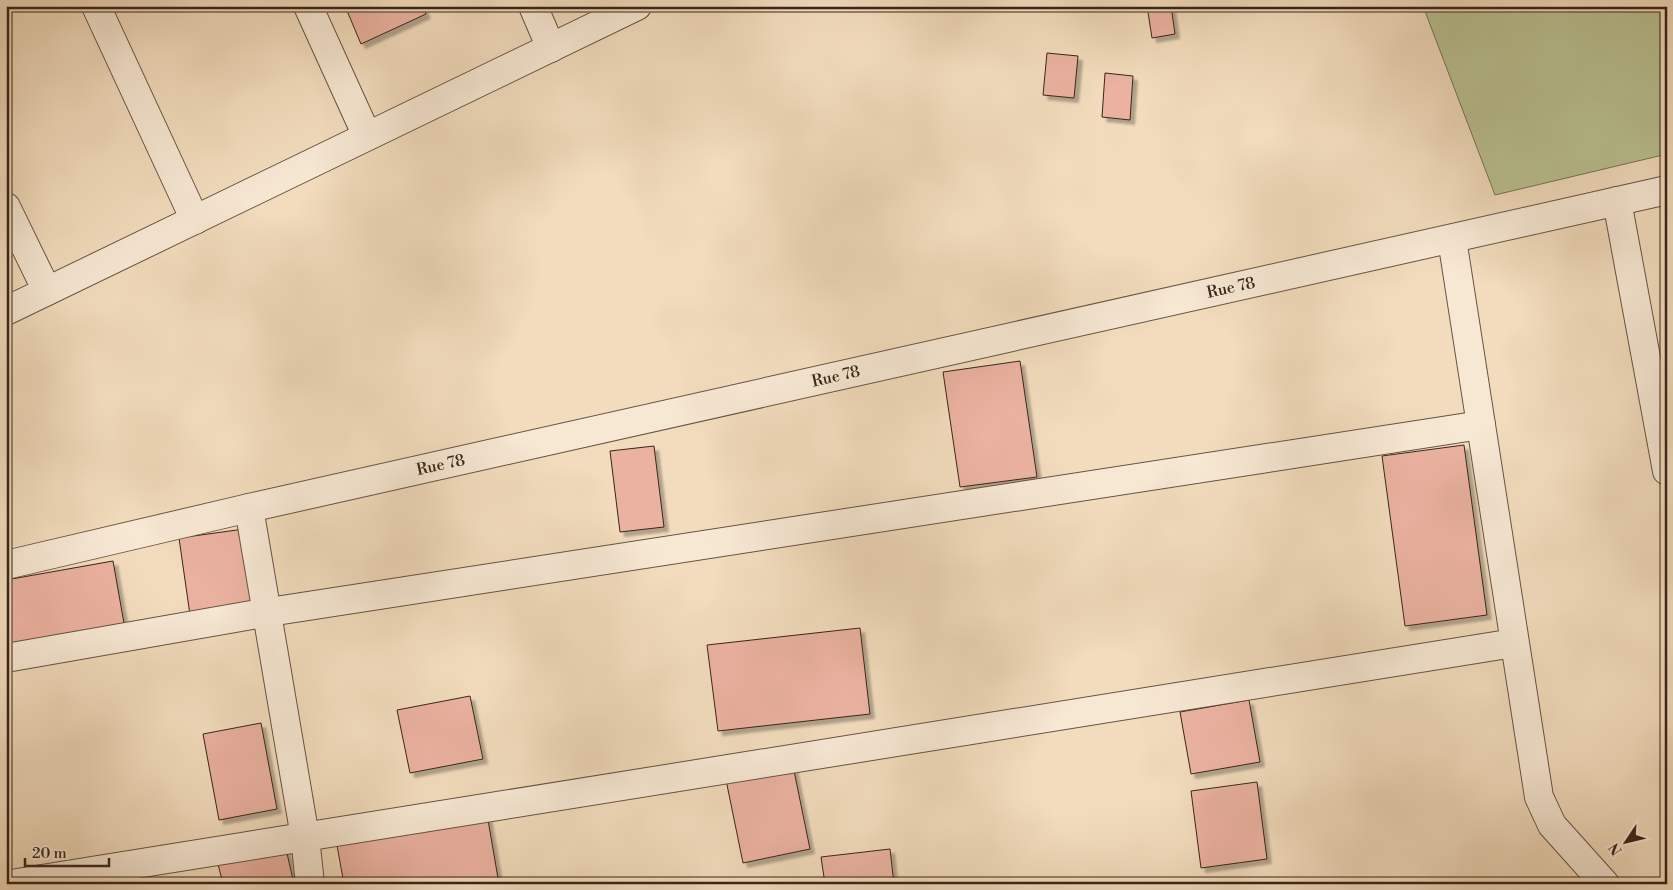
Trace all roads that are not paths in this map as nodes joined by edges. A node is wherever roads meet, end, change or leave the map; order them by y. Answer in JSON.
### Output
{"nodes":[{"id":1,"x":96,"y":6,"type":"edge"},
{"id":2,"x":308,"y":6,"type":"edge"},
{"id":3,"x":533,"y":6,"type":"edge"},
{"id":4,"x":637,"y":6,"type":"edge"},
{"id":5,"x":551,"y":48,"type":"junction"},
{"id":6,"x":367,"y":136,"type":"junction"},
{"id":7,"x":1667,"y":190,"type":"edge"},
{"id":8,"x":1617,"y":201,"type":"junction"},
{"id":9,"x":6,"y":207,"type":"edge"},
{"id":10,"x":194,"y":220,"type":"junction"},
{"id":11,"x":1452,"y":239,"type":"junction"},
{"id":12,"x":47,"y":291,"type":"junction"},
{"id":13,"x":6,"y":311,"type":"edge"},
{"id":14,"x":1480,"y":425,"type":"junction"},
{"id":15,"x":1667,"y":470,"type":"edge"},
{"id":16,"x":249,"y":508,"type":"junction"},
{"id":17,"x":6,"y":565,"type":"edge"},
{"id":18,"x":269,"y":612,"type":"junction"},
{"id":19,"x":1514,"y":643,"type":"junction"},
{"id":20,"x":6,"y":658,"type":"edge"},
{"id":21,"x":305,"y":836,"type":"junction"},
{"id":22,"x":12,"y":884,"type":"edge"},
{"id":23,"x":310,"y":884,"type":"edge"},
{"id":24,"x":1605,"y":884,"type":"edge"}],
"edges":[{"from":1,"to":10,"type":"street"},
{"from":2,"to":6,"type":"street"},
{"from":3,"to":5,"type":"street"},
{"from":4,"to":5,"type":"street"},
{"from":5,"to":6,"type":"street"},
{"from":6,"to":10,"type":"street"},
{"from":7,"to":8,"type":"street","name":"Rue 78"},
{"from":8,"to":11,"type":"street","name":"Rue 78"},
{"from":8,"to":15,"type":"street"},
{"from":9,"to":12,"type":"street"},
{"from":10,"to":12,"type":"street"},
{"from":11,"to":14,"type":"street"},
{"from":11,"to":16,"type":"street","name":"Rue 78"},
{"from":12,"to":13,"type":"street"},
{"from":14,"to":18,"type":"street"},
{"from":14,"to":19,"type":"street"},
{"from":16,"to":17,"type":"street","name":"Rue 78"},
{"from":16,"to":18,"type":"street"},
{"from":18,"to":20,"type":"street"},
{"from":18,"to":21,"type":"street"},
{"from":19,"to":21,"type":"street"},
{"from":19,"to":24,"type":"street"},
{"from":21,"to":22,"type":"street"},
{"from":21,"to":23,"type":"street"}]}
